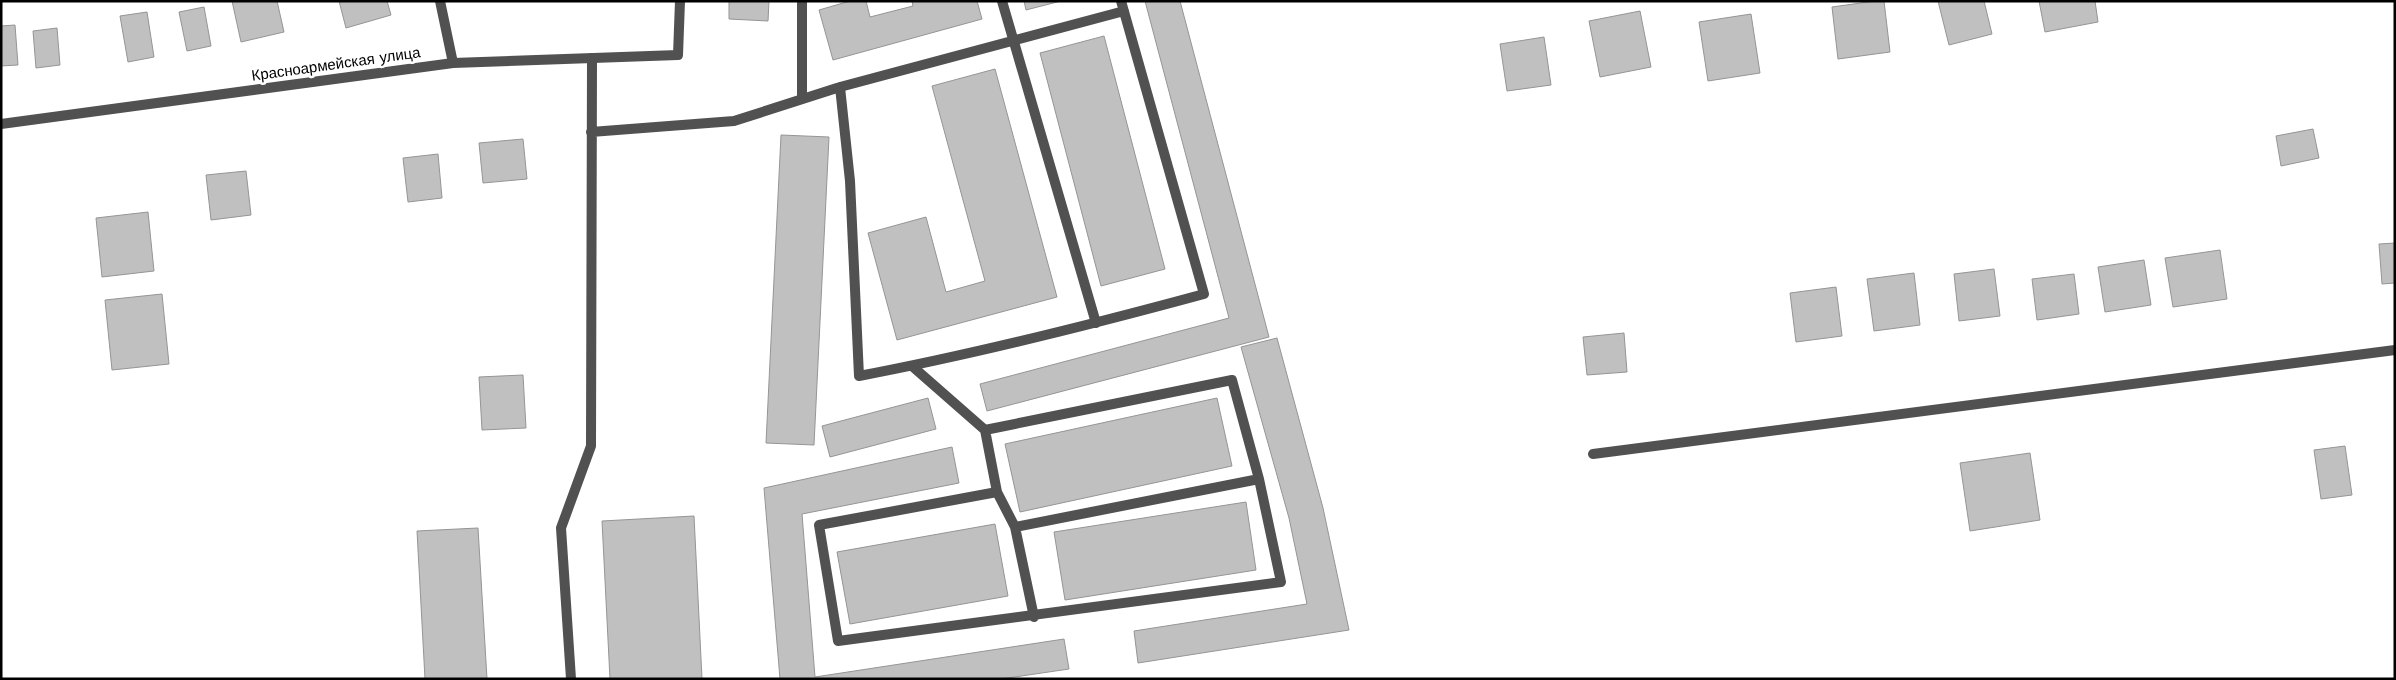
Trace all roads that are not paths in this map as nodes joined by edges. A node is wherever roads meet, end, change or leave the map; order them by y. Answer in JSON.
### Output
{"nodes":[{"id":1,"x":440,"y":1,"type":"edge"},
{"id":2,"x":680,"y":1,"type":"edge"},
{"id":3,"x":802,"y":1,"type":"edge"},
{"id":4,"x":1002,"y":1,"type":"edge"},
{"id":5,"x":1122,"y":6,"type":"edge"},
{"id":6,"x":1013,"y":41,"type":"junction"},
{"id":7,"x":592,"y":58,"type":"junction"},
{"id":8,"x":453,"y":63,"type":"junction"},
{"id":9,"x":840,"y":87,"type":"junction"},
{"id":10,"x":802,"y":99,"type":"junction"},
{"id":11,"x":1,"y":124,"type":"edge"},
{"id":12,"x":591,"y":132,"type":"junction"},
{"id":13,"x":1096,"y":323,"type":"junction"},
{"id":14,"x":2395,"y":350,"type":"edge"},
{"id":15,"x":912,"y":366,"type":"junction"},
{"id":16,"x":985,"y":430,"type":"junction"},
{"id":17,"x":1593,"y":454,"type":"dead end"},
{"id":18,"x":1259,"y":479,"type":"junction"},
{"id":19,"x":997,"y":492,"type":"junction"},
{"id":20,"x":1015,"y":527,"type":"junction"},
{"id":21,"x":1034,"y":617,"type":"junction"},
{"id":22,"x":571,"y":679,"type":"edge"}],
"edges":[{"from":1,"to":8,"type":"street"},
{"from":2,"to":7,"type":"street","name":"Красноармейская улица"},
{"from":3,"to":10,"type":"street"},
{"from":4,"to":6,"type":"street"},
{"from":5,"to":6,"type":"street"},
{"from":5,"to":13,"type":"street"},
{"from":6,"to":9,"type":"street"},
{"from":6,"to":13,"type":"street"},
{"from":7,"to":8,"type":"street","name":"Красноармейская улица"},
{"from":7,"to":12,"type":"street"},
{"from":8,"to":11,"type":"street","name":"Красноармейская улица"},
{"from":9,"to":10,"type":"street"},
{"from":9,"to":15,"type":"street"},
{"from":10,"to":12,"type":"street"},
{"from":12,"to":22,"type":"street"},
{"from":13,"to":15,"type":"street"},
{"from":14,"to":17,"type":"street"},
{"from":15,"to":16,"type":"street"},
{"from":16,"to":18,"type":"street"},
{"from":16,"to":19,"type":"street"},
{"from":18,"to":20,"type":"street"},
{"from":18,"to":21,"type":"street"},
{"from":19,"to":20,"type":"street"},
{"from":19,"to":21,"type":"street"},
{"from":20,"to":21,"type":"street"}]}
